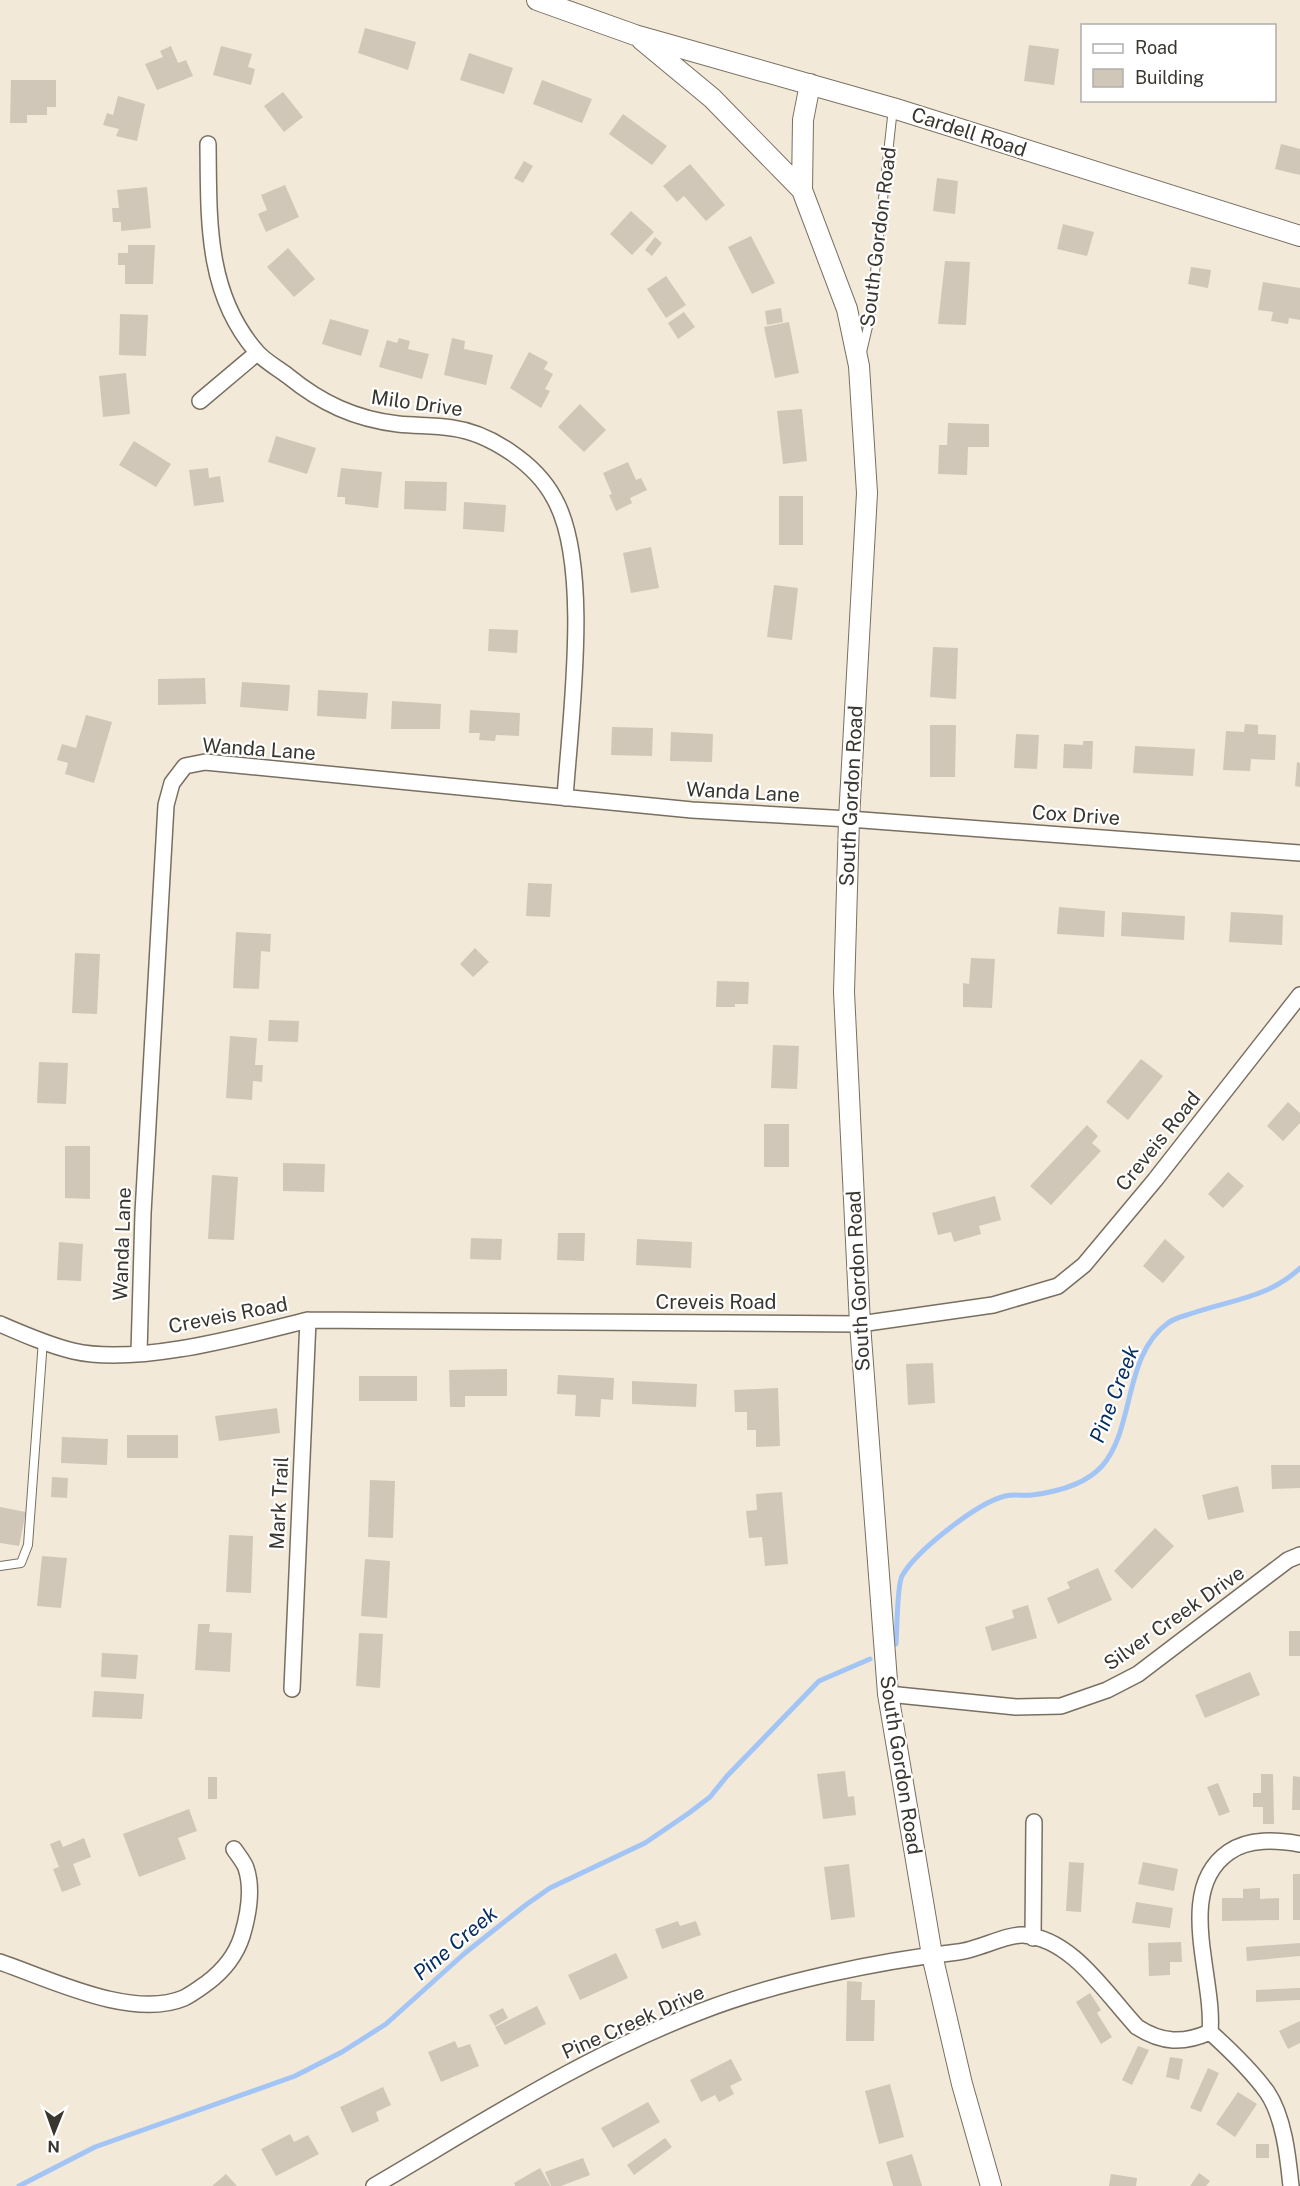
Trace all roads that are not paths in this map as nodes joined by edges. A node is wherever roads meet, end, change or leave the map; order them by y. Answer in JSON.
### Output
{"nodes":[{"id":1,"x":537,"y":0,"type":"edge"},
{"id":2,"x":635,"y":35,"type":"junction"},
{"id":3,"x":810,"y":84,"type":"junction"},
{"id":4,"x":893,"y":108,"type":"junction"},
{"id":5,"x":208,"y":144,"type":"dead end"},
{"id":6,"x":802,"y":190,"type":"junction"},
{"id":7,"x":1300,"y":236,"type":"edge"},
{"id":8,"x":257,"y":353,"type":"junction"},
{"id":9,"x":860,"y":366,"type":"junction"},
{"id":10,"x":200,"y":401,"type":"dead end"},
{"id":11,"x":565,"y":798,"type":"junction"},
{"id":12,"x":849,"y":819,"type":"junction"},
{"id":13,"x":1300,"y":853,"type":"edge"},
{"id":14,"x":1300,"y":996,"type":"edge"},
{"id":15,"x":308,"y":1320,"type":"junction"},
{"id":16,"x":0,"y":1324,"type":"edge"},
{"id":17,"x":860,"y":1324,"type":"junction"},
{"id":18,"x":43,"y":1341,"type":"junction"},
{"id":19,"x":140,"y":1353,"type":"junction"},
{"id":20,"x":1300,"y":1556,"type":"edge"},
{"id":21,"x":0,"y":1566,"type":"edge"},
{"id":22,"x":292,"y":1689,"type":"dead end"},
{"id":23,"x":888,"y":1694,"type":"junction"},
{"id":24,"x":1034,"y":1822,"type":"dead end"},
{"id":25,"x":1300,"y":1844,"type":"edge"},
{"id":26,"x":234,"y":1849,"type":"dead end"},
{"id":27,"x":1034,"y":1938,"type":"junction"},
{"id":28,"x":932,"y":1955,"type":"junction"},
{"id":29,"x":0,"y":1962,"type":"edge"},
{"id":30,"x":1210,"y":2032,"type":"junction"},
{"id":31,"x":374,"y":2186,"type":"edge"},
{"id":32,"x":991,"y":2186,"type":"edge"},
{"id":33,"x":1291,"y":2186,"type":"edge"}],
"edges":[{"from":1,"to":2,"type":"street"},
{"from":2,"to":3,"type":"street","name":"Cardell Road"},
{"from":2,"to":6,"type":"street"},
{"from":3,"to":4,"type":"street","name":"Cardell Road"},
{"from":3,"to":6,"type":"street","name":"South Gordon Road"},
{"from":4,"to":7,"type":"street","name":"Cardell Road"},
{"from":4,"to":9,"type":"lane","name":"South Gordon Road"},
{"from":5,"to":8,"type":"street","name":"Milo Drive"},
{"from":6,"to":9,"type":"street","name":"South Gordon Road"},
{"from":8,"to":10,"type":"street"},
{"from":8,"to":11,"type":"street","name":"Milo Drive"},
{"from":9,"to":12,"type":"street","name":"South Gordon Road"},
{"from":11,"to":12,"type":"street","name":"Wanda Lane"},
{"from":11,"to":19,"type":"street","name":"Wanda Lane"},
{"from":12,"to":13,"type":"street","name":"Cox Drive"},
{"from":12,"to":17,"type":"street","name":"South Gordon Road"},
{"from":14,"to":17,"type":"street","name":"Creveis Road"},
{"from":15,"to":17,"type":"street","name":"Creveis Road"},
{"from":15,"to":19,"type":"street","name":"Creveis Road"},
{"from":15,"to":22,"type":"street","name":"Mark Trail"},
{"from":16,"to":18,"type":"street","name":"Creveis Road"},
{"from":17,"to":23,"type":"street","name":"South Gordon Road"},
{"from":18,"to":19,"type":"street","name":"Creveis Road"},
{"from":18,"to":21,"type":"lane"},
{"from":20,"to":23,"type":"street","name":"Silver Creek Drive"},
{"from":23,"to":28,"type":"street","name":"South Gordon Road"},
{"from":24,"to":27,"type":"street"},
{"from":25,"to":30,"type":"street"},
{"from":26,"to":29,"type":"street"},
{"from":27,"to":28,"type":"street","name":"Pine Creek Drive"},
{"from":27,"to":30,"type":"street"},
{"from":28,"to":31,"type":"street","name":"Pine Creek Drive"},
{"from":28,"to":32,"type":"street","name":"South Gordon Road"},
{"from":30,"to":33,"type":"street"}]}
